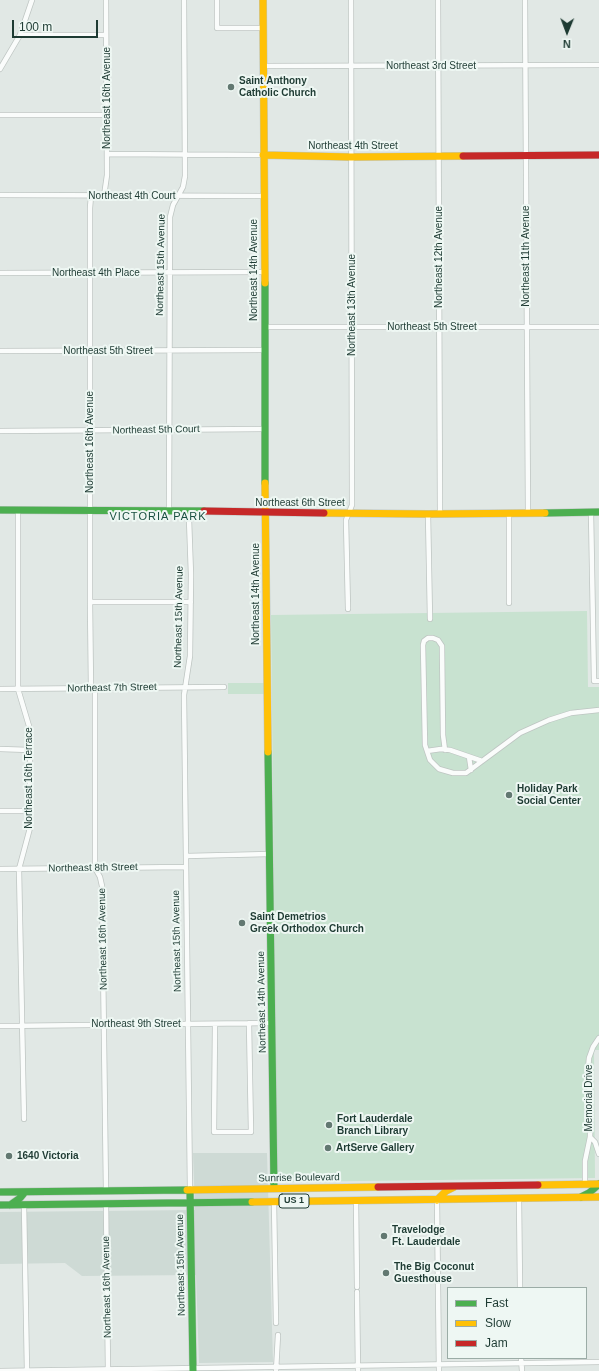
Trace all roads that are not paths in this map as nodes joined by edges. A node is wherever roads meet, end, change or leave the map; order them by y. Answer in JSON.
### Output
{"nodes":[{"id":1,"x":32,"y":0,"type":"edge"},
{"id":2,"x":106,"y":0,"type":"edge"},
{"id":3,"x":184,"y":0,"type":"edge"},
{"id":4,"x":217,"y":0,"type":"edge"},
{"id":5,"x":263,"y":0,"type":"edge"},
{"id":6,"x":351,"y":0,"type":"edge"},
{"id":7,"x":438,"y":0,"type":"edge"},
{"id":8,"x":525,"y":0,"type":"edge"},
{"id":9,"x":263,"y":28,"type":"junction"},
{"id":10,"x":20,"y":35,"type":"junction"},
{"id":11,"x":106,"y":35,"type":"junction"},
{"id":12,"x":599,"y":65,"type":"edge"},
{"id":13,"x":264,"y":66,"type":"junction"},
{"id":14,"x":351,"y":66,"type":"junction"},
{"id":15,"x":439,"y":66,"type":"junction"},
{"id":16,"x":525,"y":66,"type":"junction"},
{"id":17,"x":0,"y":69,"type":"edge"},
{"id":18,"x":0,"y":115,"type":"edge"},
{"id":19,"x":106,"y":115,"type":"junction"},
{"id":20,"x":107,"y":154,"type":"junction"},
{"id":21,"x":185,"y":154,"type":"junction"},
{"id":22,"x":264,"y":155,"type":"junction"},
{"id":23,"x":526,"y":156,"type":"junction"},
{"id":24,"x":599,"y":156,"type":"edge"},
{"id":25,"x":351,"y":157,"type":"junction"},
{"id":26,"x":439,"y":157,"type":"junction"},
{"id":27,"x":0,"y":195,"type":"edge"},
{"id":28,"x":177,"y":195,"type":"junction"},
{"id":29,"x":91,"y":196,"type":"junction"},
{"id":30,"x":104,"y":196,"type":"junction"},
{"id":31,"x":264,"y":196,"type":"junction"},
{"id":32,"x":170,"y":272,"type":"junction"},
{"id":33,"x":264,"y":272,"type":"junction"},
{"id":34,"x":0,"y":273,"type":"edge"},
{"id":35,"x":90,"y":273,"type":"junction"},
{"id":36,"x":599,"y":326,"type":"edge"},
{"id":37,"x":265,"y":327,"type":"junction"},
{"id":38,"x":352,"y":327,"type":"junction"},
{"id":39,"x":439,"y":327,"type":"junction"},
{"id":40,"x":527,"y":328,"type":"junction"},
{"id":41,"x":265,"y":350,"type":"junction"},
{"id":42,"x":0,"y":351,"type":"edge"},
{"id":43,"x":90,"y":351,"type":"junction"},
{"id":44,"x":170,"y":351,"type":"junction"},
{"id":45,"x":169,"y":429,"type":"junction"},
{"id":46,"x":264,"y":429,"type":"junction"},
{"id":47,"x":90,"y":430,"type":"junction"},
{"id":48,"x":0,"y":431,"type":"edge"},
{"id":49,"x":0,"y":510,"type":"edge"},
{"id":50,"x":18,"y":510,"type":"junction"},
{"id":51,"x":90,"y":510,"type":"junction"},
{"id":52,"x":169,"y":510,"type":"junction"},
{"id":53,"x":188,"y":511,"type":"junction"},
{"id":54,"x":595,"y":512,"type":"edge"},
{"id":55,"x":265,"y":513,"type":"junction"},
{"id":56,"x":350,"y":513,"type":"junction"},
{"id":57,"x":509,"y":513,"type":"junction"},
{"id":58,"x":528,"y":513,"type":"junction"},
{"id":59,"x":428,"y":514,"type":"junction"},
{"id":60,"x":440,"y":514,"type":"junction"},
{"id":61,"x":90,"y":602,"type":"junction"},
{"id":62,"x":191,"y":602,"type":"junction"},
{"id":63,"x":509,"y":603,"type":"dead end"},
{"id":64,"x":348,"y":609,"type":"dead end"},
{"id":65,"x":430,"y":620,"type":"dead end"},
{"id":66,"x":597,"y":681,"type":"edge"},
{"id":67,"x":186,"y":687,"type":"junction"},
{"id":68,"x":224,"y":687,"type":"dead end"},
{"id":69,"x":0,"y":689,"type":"edge"},
{"id":70,"x":18,"y":689,"type":"junction"},
{"id":71,"x":93,"y":689,"type":"junction"},
{"id":72,"x":599,"y":710,"type":"edge"},
{"id":73,"x":0,"y":749,"type":"edge"},
{"id":74,"x":30,"y":750,"type":"junction"},
{"id":75,"x":445,"y":750,"type":"junction"},
{"id":76,"x":427,"y":751,"type":"junction"},
{"id":77,"x":469,"y":757,"type":"junction"},
{"id":78,"x":482,"y":762,"type":"junction"},
{"id":79,"x":471,"y":770,"type":"junction"},
{"id":80,"x":0,"y":811,"type":"edge"},
{"id":81,"x":30,"y":811,"type":"junction"},
{"id":82,"x":270,"y":854,"type":"junction"},
{"id":83,"x":186,"y":856,"type":"junction"},
{"id":84,"x":186,"y":867,"type":"junction"},
{"id":85,"x":95,"y":868,"type":"junction"},
{"id":86,"x":19,"y":869,"type":"junction"},
{"id":87,"x":0,"y":870,"type":"edge"},
{"id":88,"x":249,"y":1023,"type":"junction"},
{"id":89,"x":272,"y":1023,"type":"junction"},
{"id":90,"x":104,"y":1024,"type":"junction"},
{"id":91,"x":188,"y":1024,"type":"junction"},
{"id":92,"x":215,"y":1024,"type":"junction"},
{"id":93,"x":23,"y":1025,"type":"junction"},
{"id":94,"x":0,"y":1026,"type":"edge"},
{"id":95,"x":599,"y":1038,"type":"edge"},
{"id":96,"x":24,"y":1119,"type":"dead end"},
{"id":97,"x":590,"y":1137,"type":"junction"},
{"id":98,"x":599,"y":1154,"type":"edge"},
{"id":99,"x":585,"y":1184,"type":"junction"},
{"id":100,"x":599,"y":1184,"type":"edge"},
{"id":101,"x":458,"y":1186,"type":"junction"},
{"id":102,"x":274,"y":1188,"type":"junction"},
{"id":103,"x":190,"y":1190,"type":"junction"},
{"id":104,"x":106,"y":1191,"type":"junction"},
{"id":105,"x":0,"y":1192,"type":"edge"},
{"id":106,"x":25,"y":1192,"type":"junction"},
{"id":107,"x":599,"y":1197,"type":"edge"},
{"id":108,"x":519,"y":1198,"type":"junction"},
{"id":109,"x":579,"y":1198,"type":"junction"},
{"id":110,"x":356,"y":1200,"type":"junction"},
{"id":111,"x":437,"y":1200,"type":"junction"},
{"id":112,"x":274,"y":1202,"type":"junction"},
{"id":113,"x":190,"y":1203,"type":"junction"},
{"id":114,"x":106,"y":1204,"type":"junction"},
{"id":115,"x":0,"y":1205,"type":"edge"},
{"id":116,"x":10,"y":1205,"type":"junction"},
{"id":117,"x":24,"y":1205,"type":"junction"},
{"id":118,"x":520,"y":1287,"type":"edge"},
{"id":119,"x":276,"y":1323,"type":"dead end"},
{"id":120,"x":278,"y":1335,"type":"dead end"},
{"id":121,"x":521,"y":1361,"type":"edge"},
{"id":122,"x":599,"y":1362,"type":"edge"},
{"id":123,"x":439,"y":1364,"type":"junction"},
{"id":124,"x":276,"y":1369,"type":"edge"},
{"id":125,"x":358,"y":1369,"type":"edge"},
{"id":126,"x":0,"y":1370,"type":"edge"},
{"id":127,"x":108,"y":1370,"type":"edge"},
{"id":128,"x":192,"y":1370,"type":"edge"},
{"id":129,"x":27,"y":1371,"type":"edge"},
{"id":130,"x":440,"y":1371,"type":"edge"},
{"id":131,"x":522,"y":1371,"type":"edge"}],
"edges":[{"from":1,"to":10,"type":"street"},
{"from":2,"to":11,"type":"street","name":"Northeast 16th Avenue"},
{"from":3,"to":21,"type":"street","name":"Northeast 15th Avenue"},
{"from":4,"to":9,"type":"street"},
{"from":5,"to":9,"type":"street","name":"Northeast 14th Avenue"},
{"from":6,"to":14,"type":"street","name":"Northeast 13th Avenue"},
{"from":7,"to":15,"type":"street","name":"Northeast 12th Avenue"},
{"from":8,"to":16,"type":"street","name":"Northeast 11th Avenue"},
{"from":9,"to":13,"type":"street","name":"Northeast 14th Avenue"},
{"from":10,"to":11,"type":"street"},
{"from":10,"to":17,"type":"street"},
{"from":11,"to":19,"type":"street","name":"Northeast 16th Avenue"},
{"from":12,"to":16,"type":"street","name":"Northeast 3rd Street"},
{"from":13,"to":14,"type":"street","name":"Northeast 3rd Street"},
{"from":13,"to":22,"type":"street","name":"Northeast 14th Avenue"},
{"from":14,"to":15,"type":"street","name":"Northeast 3rd Street"},
{"from":14,"to":25,"type":"street","name":"Northeast 13th Avenue"},
{"from":15,"to":16,"type":"street","name":"Northeast 3rd Street"},
{"from":15,"to":26,"type":"street","name":"Northeast 12th Avenue"},
{"from":16,"to":23,"type":"street","name":"Northeast 11th Avenue"},
{"from":18,"to":19,"type":"street"},
{"from":19,"to":20,"type":"street","name":"Northeast 16th Avenue"},
{"from":20,"to":21,"type":"street","name":"Northeast 4th Street"},
{"from":20,"to":30,"type":"street","name":"Northeast 16th Avenue"},
{"from":21,"to":22,"type":"street","name":"Northeast 4th Street"},
{"from":21,"to":28,"type":"street","name":"Northeast 15th Avenue"},
{"from":22,"to":25,"type":"street","name":"Northeast 4th Street"},
{"from":22,"to":31,"type":"street","name":"Northeast 14th Avenue"},
{"from":23,"to":24,"type":"street","name":"Northeast 4th Street"},
{"from":23,"to":26,"type":"street","name":"Northeast 4th Street"},
{"from":23,"to":40,"type":"street","name":"Northeast 11th Avenue"},
{"from":25,"to":26,"type":"street","name":"Northeast 4th Street"},
{"from":25,"to":38,"type":"street","name":"Northeast 13th Avenue"},
{"from":26,"to":39,"type":"street","name":"Northeast 12th Avenue"},
{"from":27,"to":29,"type":"street","name":"Northeast 4th Court"},
{"from":28,"to":30,"type":"street","name":"Northeast 4th Court"},
{"from":28,"to":31,"type":"street","name":"Northeast 4th Court"},
{"from":28,"to":32,"type":"street","name":"Northeast 15th Avenue"},
{"from":29,"to":30,"type":"street","name":"Northeast 4th Court"},
{"from":29,"to":35,"type":"street","name":"Northeast 16th Avenue"},
{"from":31,"to":33,"type":"street","name":"Northeast 14th Avenue"},
{"from":32,"to":33,"type":"street","name":"Northeast 4th Place"},
{"from":32,"to":35,"type":"street","name":"Northeast 4th Place"},
{"from":32,"to":44,"type":"street","name":"Northeast 15th Avenue"},
{"from":33,"to":37,"type":"street","name":"Northeast 14th Avenue"},
{"from":34,"to":35,"type":"street","name":"Northeast 4th Place"},
{"from":35,"to":43,"type":"street","name":"Northeast 16th Avenue"},
{"from":36,"to":40,"type":"street","name":"Northeast 5th Street"},
{"from":37,"to":38,"type":"street","name":"Northeast 5th Street"},
{"from":37,"to":41,"type":"street","name":"Northeast 14th Avenue"},
{"from":38,"to":39,"type":"street","name":"Northeast 5th Street"},
{"from":38,"to":56,"type":"street","name":"Northeast 13th Avenue"},
{"from":39,"to":40,"type":"street","name":"Northeast 5th Street"},
{"from":39,"to":60,"type":"street","name":"Northeast 12th Avenue"},
{"from":40,"to":58,"type":"street","name":"Northeast 11th Avenue"},
{"from":41,"to":44,"type":"street","name":"Northeast 5th Street"},
{"from":41,"to":46,"type":"street","name":"Northeast 14th Avenue"},
{"from":42,"to":43,"type":"street","name":"Northeast 5th Street"},
{"from":43,"to":44,"type":"street","name":"Northeast 5th Street"},
{"from":43,"to":47,"type":"street","name":"Northeast 16th Avenue"},
{"from":44,"to":45,"type":"street","name":"Northeast 15th Avenue"},
{"from":45,"to":46,"type":"street","name":"Northeast 5th Court"},
{"from":45,"to":47,"type":"street","name":"Northeast 5th Court"},
{"from":45,"to":52,"type":"street","name":"Northeast 15th Avenue"},
{"from":46,"to":55,"type":"street","name":"Northeast 14th Avenue"},
{"from":47,"to":48,"type":"street","name":"Northeast 5th Court"},
{"from":47,"to":51,"type":"street","name":"Northeast 16th Avenue"},
{"from":49,"to":50,"type":"street","name":"Northeast 6th Street"},
{"from":50,"to":51,"type":"street","name":"Northeast 6th Street"},
{"from":50,"to":70,"type":"street","name":"Northeast 16th Terrace"},
{"from":51,"to":52,"type":"street","name":"Northeast 6th Street"},
{"from":51,"to":61,"type":"street","name":"Northeast 16th Avenue"},
{"from":52,"to":53,"type":"street","name":"Northeast 6th Street"},
{"from":53,"to":55,"type":"street","name":"Northeast 6th Street"},
{"from":53,"to":62,"type":"street","name":"Northeast 15th Avenue"},
{"from":54,"to":58,"type":"street","name":"Northeast 6th Street"},
{"from":54,"to":66,"type":"street"},
{"from":55,"to":56,"type":"street","name":"Northeast 6th Street"},
{"from":55,"to":82,"type":"street","name":"Northeast 14th Avenue"},
{"from":56,"to":59,"type":"street","name":"Northeast 6th Street"},
{"from":56,"to":64,"type":"street","name":"Northeast 13th Avenue"},
{"from":57,"to":58,"type":"street","name":"Northeast 6th Street"},
{"from":57,"to":60,"type":"street","name":"Northeast 6th Street"},
{"from":57,"to":63,"type":"street"},
{"from":59,"to":60,"type":"street","name":"Northeast 6th Street"},
{"from":59,"to":65,"type":"street"},
{"from":61,"to":62,"type":"street"},
{"from":61,"to":71,"type":"street","name":"Northeast 16th Avenue"},
{"from":62,"to":67,"type":"street","name":"Northeast 15th Avenue"},
{"from":67,"to":68,"type":"street","name":"Northeast 7th Street"},
{"from":67,"to":71,"type":"street","name":"Northeast 7th Street"},
{"from":67,"to":83,"type":"street","name":"Northeast 15th Avenue"},
{"from":69,"to":70,"type":"street","name":"Northeast 7th Street"},
{"from":70,"to":71,"type":"street","name":"Northeast 7th Street"},
{"from":70,"to":74,"type":"street","name":"Northeast 16th Terrace"},
{"from":71,"to":85,"type":"street","name":"Northeast 16th Avenue"},
{"from":72,"to":78,"type":"street"},
{"from":73,"to":74,"type":"street"},
{"from":74,"to":81,"type":"street","name":"Northeast 16th Terrace"},
{"from":75,"to":76,"type":"street"},
{"from":75,"to":76,"type":"street"},
{"from":75,"to":77,"type":"street"},
{"from":76,"to":79,"type":"street"},
{"from":77,"to":78,"type":"street"},
{"from":77,"to":79,"type":"street"},
{"from":78,"to":79,"type":"street"},
{"from":80,"to":81,"type":"street"},
{"from":81,"to":86,"type":"street","name":"Northeast 16th Terrace"},
{"from":82,"to":83,"type":"street"},
{"from":82,"to":89,"type":"street","name":"Northeast 14th Avenue"},
{"from":83,"to":84,"type":"street","name":"Northeast 15th Avenue"},
{"from":84,"to":85,"type":"street","name":"Northeast 8th Street"},
{"from":84,"to":91,"type":"street","name":"Northeast 15th Avenue"},
{"from":85,"to":86,"type":"street","name":"Northeast 8th Street"},
{"from":85,"to":90,"type":"street","name":"Northeast 16th Avenue"},
{"from":86,"to":87,"type":"street","name":"Northeast 8th Street"},
{"from":86,"to":93,"type":"street","name":"Northeast 16th Terrace"},
{"from":88,"to":89,"type":"street","name":"Northeast 9th Street"},
{"from":88,"to":92,"type":"street","name":"Northeast 9th Street"},
{"from":88,"to":92,"type":"street"},
{"from":89,"to":102,"type":"street","name":"Northeast 14th Avenue"},
{"from":90,"to":91,"type":"street","name":"Northeast 9th Street"},
{"from":90,"to":93,"type":"street","name":"Northeast 9th Street"},
{"from":90,"to":104,"type":"street","name":"Northeast 16th Avenue"},
{"from":91,"to":92,"type":"street","name":"Northeast 9th Street"},
{"from":91,"to":103,"type":"street","name":"Northeast 15th Avenue"},
{"from":93,"to":94,"type":"street","name":"Northeast 9th Street"},
{"from":93,"to":96,"type":"street","name":"Northeast 16th Terrace"},
{"from":95,"to":97,"type":"street","name":"Memorial Drive"},
{"from":97,"to":98,"type":"street","name":"Memorial Drive"},
{"from":97,"to":99,"type":"street","name":"Memorial Drive"},
{"from":99,"to":100,"type":"street","name":"Sunrise Boulevard","number":"US 1"},
{"from":99,"to":101,"type":"street","name":"Sunrise Boulevard","number":"US 1"},
{"from":100,"to":109,"type":"street"},
{"from":101,"to":102,"type":"street","name":"Sunrise Boulevard","number":"US 1"},
{"from":101,"to":111,"type":"street"},
{"from":102,"to":103,"type":"street","name":"Sunrise Boulevard","number":"US 1"},
{"from":103,"to":104,"type":"street","name":"Sunrise Boulevard","number":"US 1"},
{"from":103,"to":113,"type":"street","name":"Northeast 15th Avenue"},
{"from":104,"to":106,"type":"street","name":"Sunrise Boulevard","number":"US 1"},
{"from":105,"to":106,"type":"street","name":"Sunrise Boulevard","number":"US 1"},
{"from":106,"to":116,"type":"street"},
{"from":107,"to":109,"type":"street","number":"US 1"},
{"from":108,"to":109,"type":"street","number":"US 1"},
{"from":108,"to":111,"type":"street","number":"US 1"},
{"from":108,"to":118,"type":"street"},
{"from":110,"to":111,"type":"street","number":"US 1"},
{"from":110,"to":112,"type":"street","number":"US 1"},
{"from":110,"to":125,"type":"street"},
{"from":111,"to":123,"type":"street"},
{"from":112,"to":113,"type":"street","number":"US 1"},
{"from":112,"to":119,"type":"street"},
{"from":113,"to":114,"type":"street","number":"US 1"},
{"from":113,"to":128,"type":"street","name":"Northeast 15th Avenue"},
{"from":114,"to":117,"type":"street","number":"US 1"},
{"from":114,"to":127,"type":"street","name":"Northeast 16th Avenue"},
{"from":115,"to":116,"type":"street","number":"US 1"},
{"from":116,"to":117,"type":"street","number":"US 1"},
{"from":117,"to":129,"type":"street"},
{"from":120,"to":124,"type":"street"},
{"from":121,"to":122,"type":"street"},
{"from":121,"to":123,"type":"street"},
{"from":121,"to":131,"type":"street"},
{"from":123,"to":125,"type":"street"},
{"from":123,"to":130,"type":"street"},
{"from":124,"to":125,"type":"street"},
{"from":124,"to":128,"type":"street"},
{"from":126,"to":129,"type":"street"},
{"from":127,"to":128,"type":"street"},
{"from":127,"to":129,"type":"street"}]}
